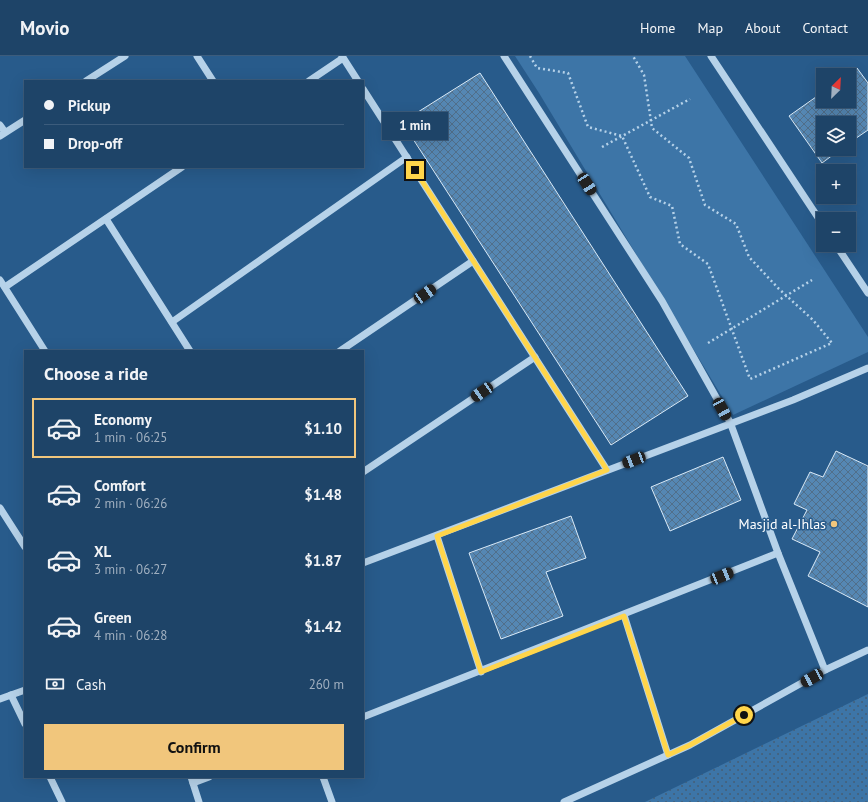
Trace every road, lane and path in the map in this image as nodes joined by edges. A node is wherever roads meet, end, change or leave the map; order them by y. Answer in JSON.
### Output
{"nodes":[{"id":1,"x":125,"y":56,"type":"edge"},
{"id":2,"x":197,"y":56,"type":"edge"},
{"id":3,"x":504,"y":56,"type":"edge"},
{"id":4,"x":530,"y":56,"type":"edge"},
{"id":5,"x":632,"y":56,"type":"edge"},
{"id":6,"x":711,"y":56,"type":"edge"},
{"id":7,"x":343,"y":57,"type":"edge"},
{"id":8,"x":88,"y":80,"type":"edge"},
{"id":9,"x":212,"y":80,"type":"edge"},
{"id":10,"x":310,"y":80,"type":"edge"},
{"id":11,"x":357,"y":80,"type":"edge"},
{"id":12,"x":364,"y":91,"type":"edge"},
{"id":13,"x":690,"y":99,"type":"dead end"},
{"id":14,"x":24,"y":121,"type":"edge"},
{"id":15,"x":650,"y":121,"type":"junction"},
{"id":16,"x":0,"y":125,"type":"edge"},
{"id":17,"x":3,"y":134,"type":"edge"},
{"id":18,"x":622,"y":136,"type":"junction"},
{"id":19,"x":602,"y":147,"type":"dead end"},
{"id":20,"x":407,"y":157,"type":"junction"},
{"id":21,"x":181,"y":168,"type":"edge"},
{"id":22,"x":816,"y":214,"type":"edge"},
{"id":23,"x":106,"y":219,"type":"junction"},
{"id":24,"x":841,"y":252,"type":"edge"},
{"id":25,"x":473,"y":261,"type":"junction"},
{"id":26,"x":0,"y":280,"type":"edge"},
{"id":27,"x":812,"y":280,"type":"dead end"},
{"id":28,"x":5,"y":287,"type":"junction"},
{"id":29,"x":868,"y":293,"type":"edge"},
{"id":30,"x":786,"y":295,"type":"junction"},
{"id":31,"x":172,"y":322,"type":"junction"},
{"id":32,"x":732,"y":328,"type":"junction"},
{"id":33,"x":708,"y":343,"type":"dead end"},
{"id":34,"x":44,"y":350,"type":"edge"},
{"id":35,"x":189,"y":350,"type":"edge"},
{"id":36,"x":341,"y":350,"type":"edge"},
{"id":37,"x":535,"y":357,"type":"junction"},
{"id":38,"x":868,"y":368,"type":"edge"},
{"id":39,"x":730,"y":422,"type":"junction"},
{"id":40,"x":607,"y":470,"type":"junction"},
{"id":41,"x":364,"y":471,"type":"edge"},
{"id":42,"x":0,"y":508,"type":"edge"},
{"id":43,"x":437,"y":536,"type":"junction"},
{"id":44,"x":24,"y":545,"type":"edge"},
{"id":45,"x":778,"y":553,"type":"junction"},
{"id":46,"x":364,"y":563,"type":"edge"},
{"id":47,"x":624,"y":616,"type":"junction"},
{"id":48,"x":868,"y":650,"type":"edge"},
{"id":49,"x":825,"y":670,"type":"junction"},
{"id":50,"x":481,"y":672,"type":"junction"},
{"id":51,"x":24,"y":690,"type":"edge"},
{"id":52,"x":11,"y":695,"type":"junction"},
{"id":53,"x":0,"y":700,"type":"edge"},
{"id":54,"x":364,"y":718,"type":"edge"},
{"id":55,"x":24,"y":722,"type":"edge"},
{"id":56,"x":668,"y":755,"type":"junction"},
{"id":57,"x":50,"y":778,"type":"edge"},
{"id":58,"x":203,"y":778,"type":"edge"},
{"id":59,"x":323,"y":778,"type":"edge"},
{"id":60,"x":192,"y":780,"type":"edge"},
{"id":61,"x":62,"y":802,"type":"edge"},
{"id":62,"x":199,"y":802,"type":"edge"},
{"id":63,"x":332,"y":802,"type":"edge"},
{"id":64,"x":564,"y":802,"type":"edge"}],
"edges":[{"from":1,"to":8,"type":"street"},
{"from":2,"to":9,"type":"street"},
{"from":3,"to":39,"type":"street"},
{"from":4,"to":18,"type":"path"},
{"from":5,"to":15,"type":"path"},
{"from":6,"to":22,"type":"street"},
{"from":7,"to":10,"type":"street"},
{"from":7,"to":11,"type":"street"},
{"from":12,"to":20,"type":"street"},
{"from":13,"to":15,"type":"path"},
{"from":14,"to":17,"type":"street"},
{"from":15,"to":18,"type":"path"},
{"from":15,"to":30,"type":"path"},
{"from":16,"to":17,"type":"street"},
{"from":18,"to":19,"type":"path"},
{"from":18,"to":32,"type":"path"},
{"from":20,"to":25,"type":"street"},
{"from":20,"to":31,"type":"street"},
{"from":21,"to":23,"type":"street"},
{"from":23,"to":28,"type":"street"},
{"from":23,"to":31,"type":"street"},
{"from":24,"to":29,"type":"street"},
{"from":25,"to":36,"type":"street"},
{"from":25,"to":37,"type":"street"},
{"from":26,"to":28,"type":"street"},
{"from":27,"to":30,"type":"path"},
{"from":28,"to":34,"type":"street"},
{"from":30,"to":32,"type":"path"},
{"from":30,"to":32,"type":"path"},
{"from":31,"to":35,"type":"street"},
{"from":32,"to":33,"type":"path"},
{"from":37,"to":40,"type":"street"},
{"from":37,"to":41,"type":"street"},
{"from":38,"to":39,"type":"street"},
{"from":39,"to":40,"type":"street"},
{"from":39,"to":45,"type":"street"},
{"from":40,"to":43,"type":"street"},
{"from":42,"to":44,"type":"street"},
{"from":43,"to":46,"type":"street"},
{"from":43,"to":50,"type":"street"},
{"from":45,"to":47,"type":"street"},
{"from":45,"to":49,"type":"street"},
{"from":47,"to":50,"type":"street"},
{"from":47,"to":56,"type":"street"},
{"from":48,"to":49,"type":"street"},
{"from":49,"to":56,"type":"street"},
{"from":50,"to":54,"type":"street"},
{"from":51,"to":52,"type":"street"},
{"from":52,"to":53,"type":"street"},
{"from":52,"to":55,"type":"street"},
{"from":56,"to":64,"type":"street"},
{"from":57,"to":61,"type":"street"},
{"from":58,"to":60,"type":"street"},
{"from":59,"to":63,"type":"street"},
{"from":60,"to":62,"type":"street"}]}
